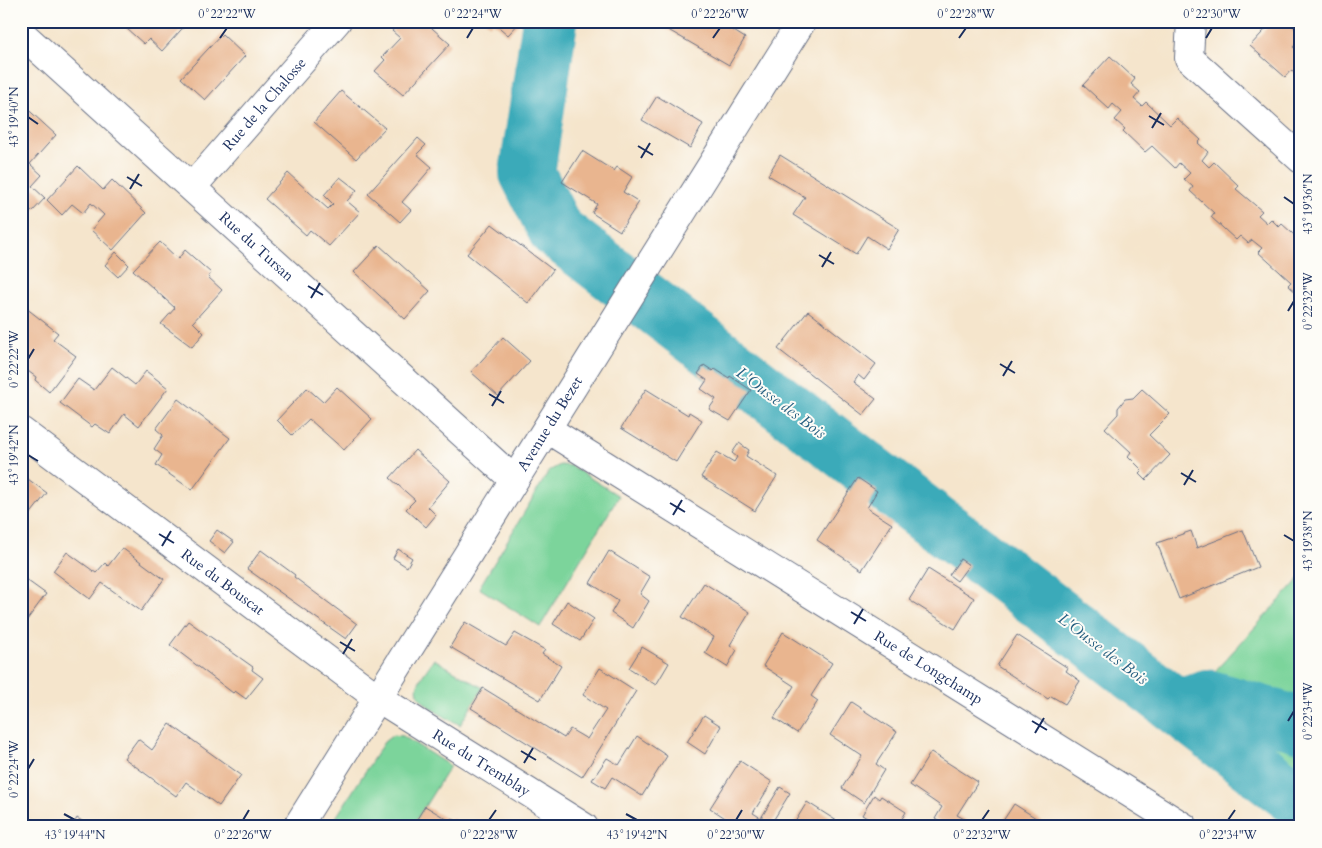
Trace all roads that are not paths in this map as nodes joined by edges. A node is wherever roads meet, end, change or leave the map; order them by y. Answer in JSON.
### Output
{"nodes":[{"id":1,"x":337,"y":21,"type":"edge"},
{"id":2,"x":802,"y":21,"type":"edge"},
{"id":3,"x":1191,"y":21,"type":"edge"},
{"id":4,"x":21,"y":33,"type":"edge"},
{"id":5,"x":1301,"y":159,"type":"edge"},
{"id":6,"x":192,"y":187,"type":"junction"},
{"id":7,"x":547,"y":429,"type":"junction"},
{"id":8,"x":21,"y":431,"type":"edge"},
{"id":9,"x":514,"y":480,"type":"junction"},
{"id":10,"x":378,"y":698,"type":"junction"},
{"id":11,"x":297,"y":827,"type":"edge"},
{"id":12,"x":584,"y":827,"type":"edge"},
{"id":13,"x":1184,"y":827,"type":"edge"}],
"edges":[{"from":1,"to":6,"type":"street","name":"Rue de la Chalosse"},
{"from":2,"to":7,"type":"street","name":"Avenue du Bezet"},
{"from":3,"to":5,"type":"street"},
{"from":4,"to":6,"type":"street","name":"Rue du Tursan"},
{"from":6,"to":9,"type":"street","name":"Rue du Tursan"},
{"from":7,"to":9,"type":"street","name":"Avenue du Bezet"},
{"from":7,"to":13,"type":"street","name":"Rue de Longchamp"},
{"from":8,"to":10,"type":"street","name":"Rue du Bouscat"},
{"from":9,"to":10,"type":"street","name":"Avenue du Bezet"},
{"from":10,"to":11,"type":"street","name":"Avenue du Bezet"},
{"from":10,"to":12,"type":"street","name":"Rue du Tremblay"}]}
